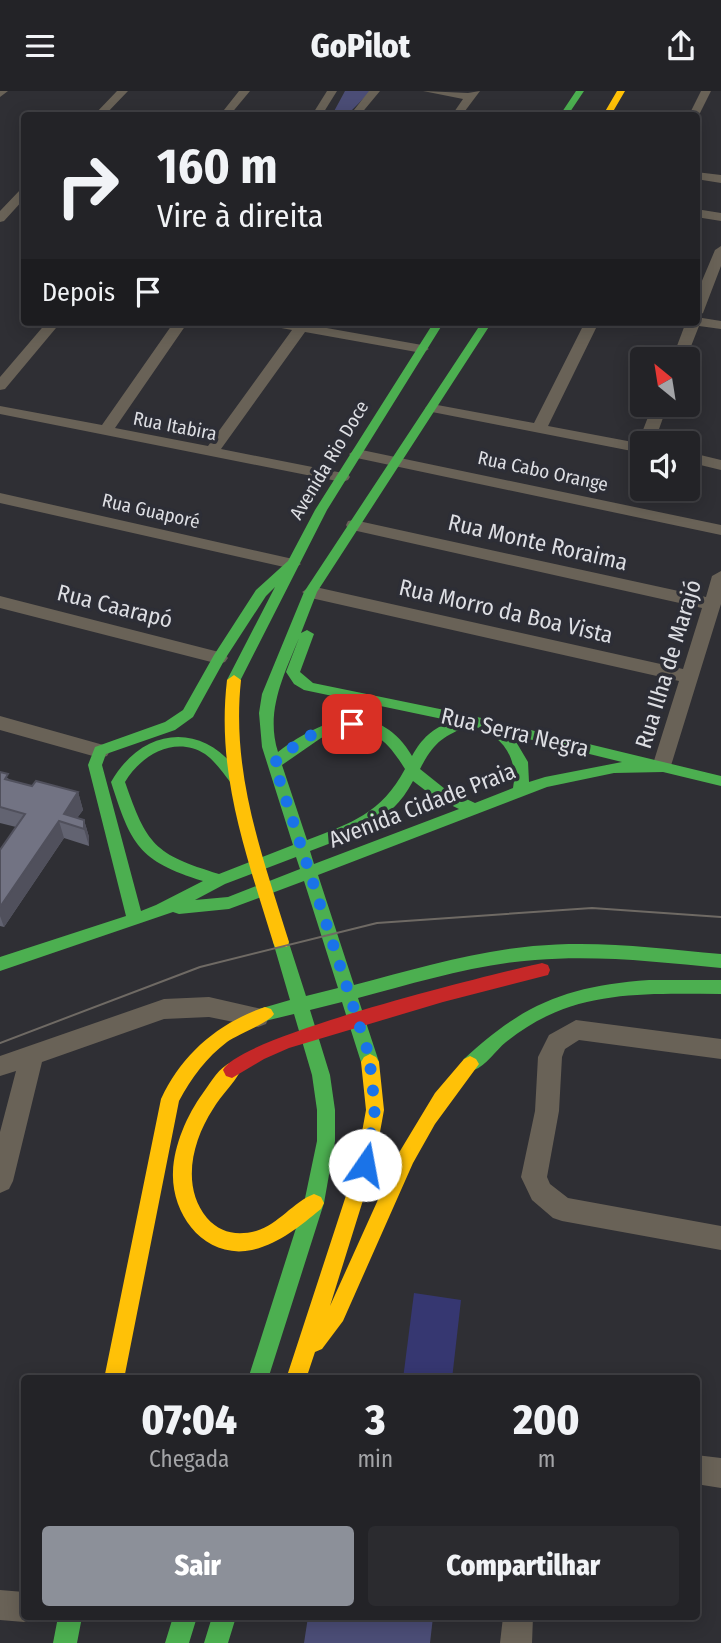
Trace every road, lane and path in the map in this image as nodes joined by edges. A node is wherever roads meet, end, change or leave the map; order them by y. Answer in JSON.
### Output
{"nodes":[{"id":1,"x":123,"y":91,"type":"edge"},
{"id":2,"x":245,"y":91,"type":"edge"},
{"id":3,"x":332,"y":91,"type":"edge"},
{"id":4,"x":375,"y":91,"type":"edge"},
{"id":5,"x":428,"y":91,"type":"edge"},
{"id":6,"x":580,"y":91,"type":"edge"},
{"id":7,"x":615,"y":91,"type":"edge"},
{"id":8,"x":621,"y":91,"type":"edge"},
{"id":9,"x":706,"y":91,"type":"edge"},
{"id":10,"x":472,"y":94,"type":"edge"},
{"id":11,"x":102,"y":112,"type":"edge"},
{"id":12,"x":228,"y":112,"type":"edge"},
{"id":13,"x":319,"y":112,"type":"edge"},
{"id":14,"x":358,"y":112,"type":"edge"},
{"id":15,"x":459,"y":112,"type":"edge"},
{"id":16,"x":566,"y":112,"type":"edge"},
{"id":17,"x":605,"y":112,"type":"edge"},
{"id":18,"x":608,"y":112,"type":"edge"},
{"id":19,"x":696,"y":112,"type":"edge"},
{"id":20,"x":700,"y":176,"type":"edge"},
{"id":21,"x":721,"y":179,"type":"edge"},
{"id":22,"x":21,"y":196,"type":"edge"},
{"id":23,"x":700,"y":214,"type":"edge"},
{"id":24,"x":721,"y":217,"type":"edge"},
{"id":25,"x":0,"y":218,"type":"edge"},
{"id":26,"x":715,"y":254,"type":"edge"},
{"id":27,"x":700,"y":301,"type":"edge"},
{"id":28,"x":700,"y":322,"type":"edge"},
{"id":29,"x":721,"y":325,"type":"edge"},
{"id":30,"x":51,"y":326,"type":"edge"},
{"id":31,"x":178,"y":326,"type":"edge"},
{"id":32,"x":291,"y":326,"type":"edge"},
{"id":33,"x":436,"y":326,"type":"edge"},
{"id":34,"x":447,"y":326,"type":"edge"},
{"id":35,"x":484,"y":326,"type":"edge"},
{"id":36,"x":590,"y":326,"type":"edge"},
{"id":37,"x":693,"y":326,"type":"edge"},
{"id":38,"x":301,"y":328,"type":"junction"},
{"id":39,"x":684,"y":347,"type":"edge"},
{"id":40,"x":422,"y":349,"type":"junction"},
{"id":41,"x":0,"y":386,"type":"edge"},
{"id":42,"x":436,"y":401,"type":"junction"},
{"id":43,"x":0,"y":410,"type":"edge"},
{"id":44,"x":539,"y":428,"type":"junction"},
{"id":45,"x":105,"y":432,"type":"junction"},
{"id":46,"x":630,"y":446,"type":"edge"},
{"id":47,"x":211,"y":453,"type":"junction"},
{"id":48,"x":357,"y":454,"type":"junction"},
{"id":49,"x":700,"y":460,"type":"edge"},
{"id":50,"x":397,"y":462,"type":"junction"},
{"id":51,"x":721,"y":465,"type":"edge"},
{"id":52,"x":342,"y":477,"type":"junction"},
{"id":53,"x":0,"y":498,"type":"edge"},
{"id":54,"x":354,"y":525,"type":"junction"},
{"id":55,"x":721,"y":530,"type":"edge"},
{"id":56,"x":293,"y":564,"type":"junction"},
{"id":57,"x":721,"y":576,"type":"edge"},
{"id":58,"x":310,"y":597,"type":"junction"},
{"id":59,"x":0,"y":602,"type":"edge"},
{"id":60,"x":712,"y":604,"type":"junction"},
{"id":61,"x":219,"y":658,"type":"junction"},
{"id":62,"x":690,"y":677,"type":"junction"},
{"id":63,"x":469,"y":720,"type":"junction"},
{"id":64,"x":0,"y":723,"type":"edge"},
{"id":65,"x":490,"y":725,"type":"junction"},
{"id":66,"x":100,"y":751,"type":"junction"},
{"id":67,"x":274,"y":763,"type":"junction"},
{"id":68,"x":662,"y":767,"type":"junction"},
{"id":69,"x":412,"y":771,"type":"junction"},
{"id":70,"x":236,"y":779,"type":"junction"},
{"id":71,"x":721,"y":781,"type":"edge"},
{"id":72,"x":520,"y":791,"type":"junction"},
{"id":73,"x":476,"y":809,"type":"junction"},
{"id":74,"x":219,"y":880,"type":"junction"},
{"id":75,"x":162,"y":910,"type":"junction"},
{"id":76,"x":135,"y":920,"type":"junction"},
{"id":77,"x":671,"y":958,"type":"junction"},
{"id":78,"x":721,"y":961,"type":"edge"},
{"id":79,"x":0,"y":964,"type":"edge"},
{"id":80,"x":721,"y":986,"type":"edge"},
{"id":81,"x":258,"y":1017,"type":"junction"},
{"id":82,"x":721,"y":1049,"type":"edge"},
{"id":83,"x":32,"y":1053,"type":"junction"},
{"id":84,"x":0,"y":1066,"type":"edge"},
{"id":85,"x":0,"y":1181,"type":"edge"},
{"id":86,"x":314,"y":1203,"type":"junction"},
{"id":87,"x":721,"y":1238,"type":"edge"},
{"id":88,"x":304,"y":1352,"type":"junction"},
{"id":89,"x":115,"y":1375,"type":"edge"},
{"id":90,"x":259,"y":1375,"type":"edge"},
{"id":91,"x":297,"y":1375,"type":"edge"},
{"id":92,"x":700,"y":1470,"type":"edge"},
{"id":93,"x":721,"y":1473,"type":"edge"},
{"id":94,"x":0,"y":1605,"type":"edge"},
{"id":95,"x":21,"y":1607,"type":"edge"},
{"id":96,"x":69,"y":1620,"type":"edge"},
{"id":97,"x":184,"y":1620,"type":"edge"},
{"id":98,"x":223,"y":1620,"type":"edge"},
{"id":99,"x":518,"y":1620,"type":"edge"},
{"id":100,"x":65,"y":1643,"type":"edge"},
{"id":101,"x":177,"y":1643,"type":"edge"},
{"id":102,"x":216,"y":1643,"type":"edge"},
{"id":103,"x":516,"y":1643,"type":"edge"}],
"edges":[{"from":1,"to":11,"type":"street"},
{"from":2,"to":12,"type":"street"},
{"from":3,"to":13,"type":"street"},
{"from":4,"to":14,"type":"street"},
{"from":5,"to":10,"type":"street"},
{"from":6,"to":16,"type":"main road"},
{"from":7,"to":17,"type":"main road"},
{"from":8,"to":18,"type":"main road"},
{"from":9,"to":19,"type":"street"},
{"from":10,"to":15,"type":"street"},
{"from":20,"to":21,"type":"street"},
{"from":22,"to":25,"type":"street"},
{"from":23,"to":24,"type":"street"},
{"from":26,"to":27,"type":"street"},
{"from":28,"to":29,"type":"street"},
{"from":30,"to":41,"type":"street"},
{"from":31,"to":45,"type":"street"},
{"from":32,"to":38,"type":"street"},
{"from":33,"to":40,"type":"main road","name":"Avenida Rio Doce"},
{"from":34,"to":42,"type":"main road"},
{"from":35,"to":42,"type":"main road"},
{"from":36,"to":44,"type":"street"},
{"from":37,"to":39,"type":"street"},
{"from":38,"to":40,"type":"street"},
{"from":38,"to":47,"type":"street"},
{"from":40,"to":48,"type":"main road","name":"Avenida Rio Doce"},
{"from":42,"to":44,"type":"street"},
{"from":42,"to":50,"type":"main road"},
{"from":43,"to":45,"type":"street","name":"Rua Itabira"},
{"from":44,"to":46,"type":"street"},
{"from":45,"to":47,"type":"street","name":"Rua Itabira"},
{"from":47,"to":52,"type":"street","name":"Rua Itabira"},
{"from":48,"to":50,"type":"street","name":"Rua Cabo Orange"},
{"from":48,"to":52,"type":"main road","name":"Avenida Rio Doce"},
{"from":49,"to":51,"type":"street"},
{"from":50,"to":54,"type":"main road"},
{"from":50,"to":55,"type":"street","name":"Rua Cabo Orange"},
{"from":52,"to":56,"type":"main road","name":"Avenida Rio Doce"},
{"from":53,"to":56,"type":"street","name":"Rua Guaporé"},
{"from":54,"to":58,"type":"main road"},
{"from":54,"to":60,"type":"street","name":"Rua Monte Roraima"},
{"from":56,"to":61,"type":"main road"},
{"from":56,"to":70,"type":"main road","name":"Avenida Rio Doce"},
{"from":57,"to":60,"type":"street","name":"Rua Ilha de Marajó"},
{"from":58,"to":62,"type":"street","name":"Rua Morro da Boa Vista"},
{"from":58,"to":63,"type":"main road","name":"Rua Serra Negra"},
{"from":58,"to":67,"type":"main road"},
{"from":59,"to":61,"type":"street","name":"Rua Caarapó"},
{"from":60,"to":62,"type":"street","name":"Rua Ilha de Marajó"},
{"from":61,"to":66,"type":"main road"},
{"from":62,"to":68,"type":"street","name":"Rua Ilha de Marajó"},
{"from":63,"to":65,"type":"main road","name":"Rua Serra Negra"},
{"from":63,"to":69,"type":"main road"},
{"from":64,"to":66,"type":"street"},
{"from":65,"to":68,"type":"main road","name":"Rua Serra Negra"},
{"from":65,"to":72,"type":"main road"},
{"from":66,"to":76,"type":"main road"},
{"from":67,"to":69,"type":"main road"},
{"from":67,"to":88,"type":"main road"},
{"from":68,"to":71,"type":"main road","name":"Rua Serra Negra"},
{"from":68,"to":72,"type":"main road","name":"Avenida Cidade Praia"},
{"from":69,"to":73,"type":"main road"},
{"from":69,"to":74,"type":"main road","name":"Avenida Cidade Praia"},
{"from":70,"to":74,"type":"main road"},
{"from":70,"to":86,"type":"main road","name":"Avenida Rio Doce"},
{"from":72,"to":73,"type":"main road","name":"Avenida Cidade Praia"},
{"from":73,"to":75,"type":"main road","name":"Avenida Cidade Praia"},
{"from":74,"to":75,"type":"main road","name":"Avenida Cidade Praia"},
{"from":75,"to":76,"type":"main road","name":"Avenida Cidade Praia"},
{"from":76,"to":79,"type":"main road","name":"Avenida Cidade Praia"},
{"from":77,"to":78,"type":"main road"},
{"from":77,"to":81,"type":"main road"},
{"from":77,"to":86,"type":"main road"},
{"from":80,"to":88,"type":"main road"},
{"from":81,"to":83,"type":"street"},
{"from":81,"to":89,"type":"main road"},
{"from":82,"to":87,"type":"street"},
{"from":83,"to":84,"type":"street"},
{"from":83,"to":85,"type":"street"},
{"from":86,"to":90,"type":"main road","name":"Avenida Rio Doce"},
{"from":88,"to":91,"type":"main road"},
{"from":92,"to":93,"type":"street"},
{"from":94,"to":95,"type":"street"},
{"from":96,"to":100,"type":"main road"},
{"from":97,"to":101,"type":"main road"},
{"from":98,"to":102,"type":"main road"},
{"from":99,"to":103,"type":"street"}]}
